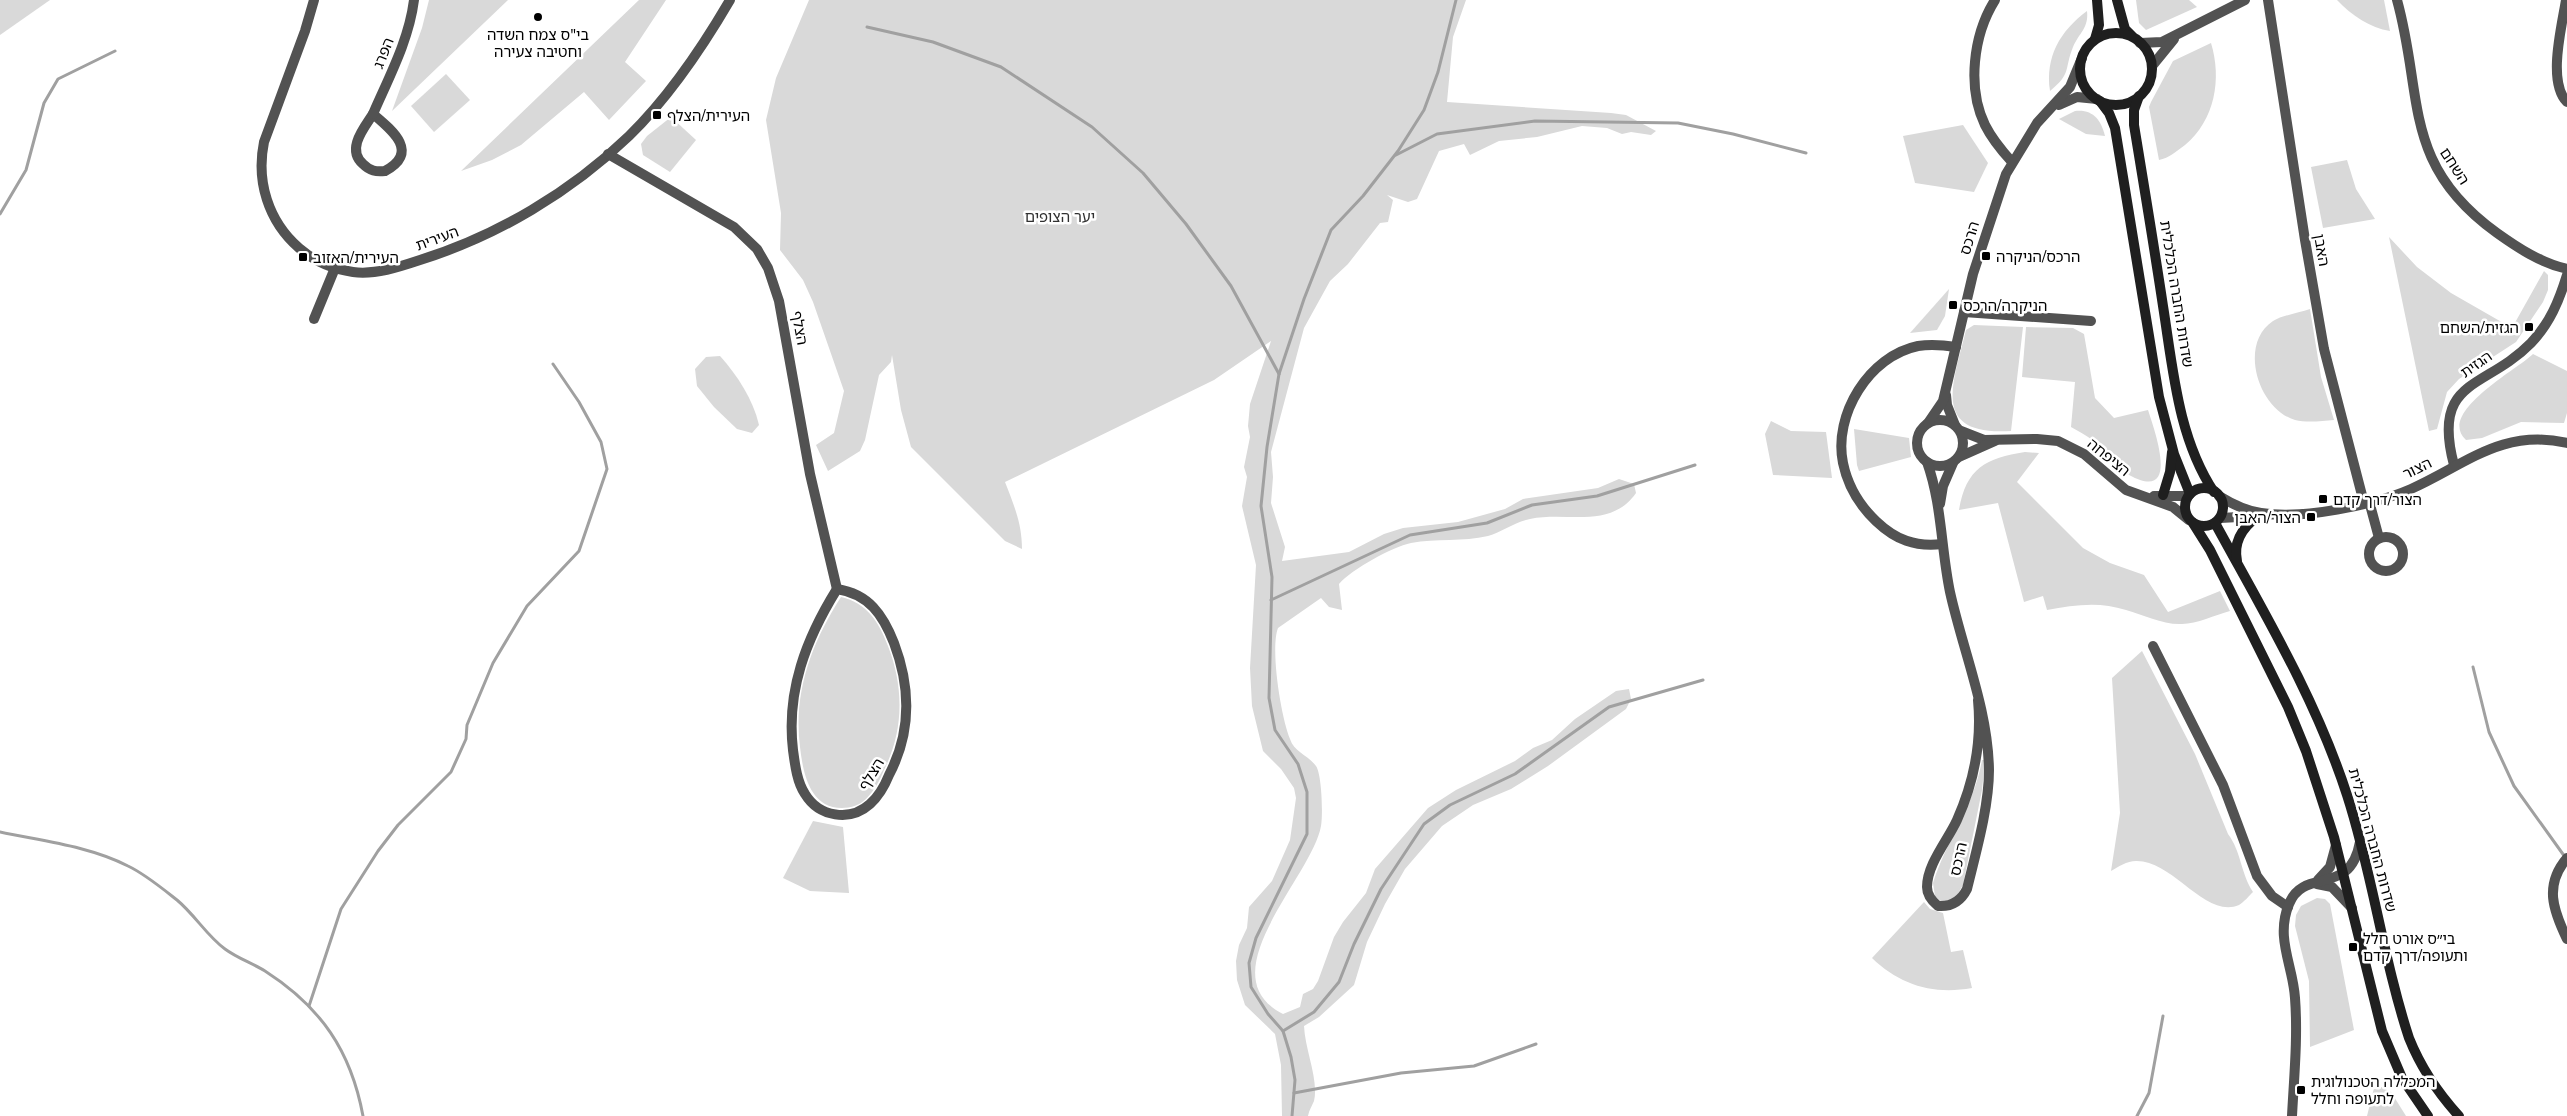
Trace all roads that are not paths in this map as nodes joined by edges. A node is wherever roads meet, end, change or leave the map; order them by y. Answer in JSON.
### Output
{"nodes":[{"id":1,"x":314,"y":0,"type":"edge"},
{"id":2,"x":414,"y":0,"type":"edge"},
{"id":3,"x":730,"y":0,"type":"edge"},
{"id":4,"x":1995,"y":0,"type":"edge"},
{"id":5,"x":2097,"y":0,"type":"edge"},
{"id":6,"x":2116,"y":0,"type":"edge"},
{"id":7,"x":2245,"y":0,"type":"edge"},
{"id":8,"x":2268,"y":0,"type":"edge"},
{"id":9,"x":2397,"y":0,"type":"edge"},
{"id":10,"x":2404,"y":0,"type":"edge"},
{"id":11,"x":2566,"y":0,"type":"edge"},
{"id":12,"x":2403,"y":21,"type":"junction"},
{"id":13,"x":2176,"y":36,"type":"junction"},
{"id":14,"x":2095,"y":40,"type":"junction"},
{"id":15,"x":2136,"y":40,"type":"junction"},
{"id":16,"x":2082,"y":58,"type":"junction"},
{"id":17,"x":2152,"y":66,"type":"junction"},
{"id":18,"x":2139,"y":96,"type":"junction"},
{"id":19,"x":2099,"y":100,"type":"junction"},
{"id":20,"x":2567,"y":102,"type":"edge"},
{"id":21,"x":373,"y":114,"type":"junction"},
{"id":22,"x":2045,"y":114,"type":"junction"},
{"id":23,"x":608,"y":154,"type":"junction"},
{"id":24,"x":2012,"y":162,"type":"junction"},
{"id":25,"x":334,"y":268,"type":"junction"},
{"id":26,"x":2567,"y":269,"type":"edge"},
{"id":27,"x":2567,"y":276,"type":"edge"},
{"id":28,"x":1964,"y":312,"type":"junction"},
{"id":29,"x":314,"y":319,"type":"dead end"},
{"id":30,"x":2091,"y":321,"type":"dead end"},
{"id":31,"x":1956,"y":346,"type":"junction"},
{"id":32,"x":1948,"y":381,"type":"junction"},
{"id":33,"x":1928,"y":423,"type":"junction"},
{"id":34,"x":1958,"y":428,"type":"junction"},
{"id":35,"x":1996,"y":441,"type":"junction"},
{"id":36,"x":2567,"y":443,"type":"edge"},
{"id":37,"x":2172,"y":446,"type":"junction"},
{"id":38,"x":1956,"y":460,"type":"junction"},
{"id":39,"x":1927,"y":462,"type":"junction"},
{"id":40,"x":2454,"y":466,"type":"junction"},
{"id":41,"x":2217,"y":494,"type":"junction"},
{"id":42,"x":2163,"y":495,"type":"junction"},
{"id":43,"x":2189,"y":495,"type":"junction"},
{"id":44,"x":2144,"y":496,"type":"junction"},
{"id":45,"x":2366,"y":502,"type":"junction"},
{"id":46,"x":1939,"y":510,"type":"junction"},
{"id":47,"x":2274,"y":514,"type":"junction"},
{"id":48,"x":2258,"y":516,"type":"junction"},
{"id":49,"x":2217,"y":520,"type":"junction"},
{"id":50,"x":2191,"y":521,"type":"junction"},
{"id":51,"x":2379,"y":538,"type":"dead end"},
{"id":52,"x":1942,"y":544,"type":"junction"},
{"id":53,"x":2238,"y":567,"type":"junction"},
{"id":54,"x":837,"y":589,"type":"junction"},
{"id":55,"x":2153,"y":646,"type":"dead end"},
{"id":56,"x":1978,"y":700,"type":"junction"},
{"id":57,"x":2360,"y":842,"type":"junction"},
{"id":58,"x":2336,"y":844,"type":"junction"},
{"id":59,"x":2567,"y":858,"type":"edge"},
{"id":60,"x":2344,"y":873,"type":"junction"},
{"id":61,"x":2313,"y":883,"type":"junction"},
{"id":62,"x":2288,"y":907,"type":"junction"},
{"id":63,"x":2352,"y":908,"type":"junction"},
{"id":64,"x":2567,"y":939,"type":"edge"},
{"id":65,"x":2292,"y":1116,"type":"edge"},
{"id":66,"x":2428,"y":1116,"type":"edge"},
{"id":67,"x":2459,"y":1116,"type":"edge"}],
"edges":[{"from":1,"to":25,"type":"street","name":"העירית"},
{"from":2,"to":21,"type":"street","name":"הפרג"},
{"from":3,"to":23,"type":"street","name":"העירית"},
{"from":4,"to":24,"type":"street"},
{"from":5,"to":14,"type":"main road"},
{"from":6,"to":15,"type":"main road"},
{"from":7,"to":13,"type":"street"},
{"from":8,"to":45,"type":"street","name":"האבן"},
{"from":9,"to":12,"type":"street","name":"השחם"},
{"from":10,"to":12,"type":"street","name":"השחם"},
{"from":11,"to":20,"type":"street"},
{"from":12,"to":26,"type":"street","name":"השחם"},
{"from":13,"to":15,"type":"street"},
{"from":13,"to":17,"type":"street"},
{"from":14,"to":15,"type":"main road"},
{"from":14,"to":16,"type":"main road"},
{"from":15,"to":17,"type":"main road"},
{"from":16,"to":19,"type":"main road"},
{"from":16,"to":22,"type":"street","name":"הרכס"},
{"from":17,"to":18,"type":"main road"},
{"from":18,"to":19,"type":"main road"},
{"from":18,"to":41,"type":"main road","name":"שדרות החברה הכלכלית"},
{"from":19,"to":22,"type":"street","name":"הרכס"},
{"from":19,"to":37,"type":"main road"},
{"from":21,"to":21,"type":"street","name":"הפרג"},
{"from":22,"to":24,"type":"street","name":"הרכס"},
{"from":23,"to":25,"type":"street","name":"העירית"},
{"from":23,"to":54,"type":"street","name":"הצלף"},
{"from":24,"to":28,"type":"street","name":"הרכס"},
{"from":25,"to":29,"type":"street"},
{"from":27,"to":40,"type":"street","name":"הגזית"},
{"from":28,"to":30,"type":"street"},
{"from":28,"to":31,"type":"street","name":"הרכס"},
{"from":31,"to":32,"type":"street","name":"הרכס"},
{"from":31,"to":52,"type":"street"},
{"from":32,"to":33,"type":"street","name":"הרכס"},
{"from":32,"to":34,"type":"street","name":"הרכס"},
{"from":33,"to":34,"type":"street"},
{"from":33,"to":39,"type":"street"},
{"from":34,"to":35,"type":"street","name":"הציפחה"},
{"from":34,"to":38,"type":"street"},
{"from":35,"to":38,"type":"street","name":"הציפחה"},
{"from":35,"to":44,"type":"street","name":"הציפחה"},
{"from":36,"to":40,"type":"street","name":"הצור"},
{"from":37,"to":42,"type":"main road"},
{"from":37,"to":43,"type":"main road"},
{"from":38,"to":39,"type":"street"},
{"from":38,"to":46,"type":"street","name":"הרכס"},
{"from":39,"to":46,"type":"street","name":"הרכס"},
{"from":40,"to":45,"type":"street","name":"הצור"},
{"from":41,"to":43,"type":"main road"},
{"from":41,"to":47,"type":"street","name":"הצור"},
{"from":41,"to":49,"type":"main road"},
{"from":42,"to":43,"type":"street","name":"הציפחה"},
{"from":42,"to":44,"type":"street","name":"הציפחה"},
{"from":43,"to":50,"type":"main road"},
{"from":44,"to":50,"type":"street","name":"הציפחה"},
{"from":45,"to":47,"type":"street","name":"הצור"},
{"from":45,"to":51,"type":"street","name":"האבן"},
{"from":46,"to":52,"type":"street","name":"הרכס"},
{"from":47,"to":48,"type":"street","name":"הצור"},
{"from":48,"to":49,"type":"street","name":"הצור"},
{"from":48,"to":53,"type":"main road"},
{"from":49,"to":50,"type":"main road"},
{"from":49,"to":53,"type":"main road","name":"שדרות החברה הכלכלית"},
{"from":50,"to":58,"type":"main road"},
{"from":52,"to":56,"type":"street","name":"הרכס"},
{"from":53,"to":57,"type":"main road","name":"שדרות החברה הכלכלית"},
{"from":54,"to":54,"type":"street","name":"הצלף"},
{"from":55,"to":62,"type":"street"},
{"from":56,"to":56,"type":"street","name":"הרכס"},
{"from":57,"to":60,"type":"street"},
{"from":57,"to":67,"type":"main road","name":"שדרות החברה הכלכלית"},
{"from":58,"to":60,"type":"main road"},
{"from":58,"to":61,"type":"street"},
{"from":59,"to":64,"type":"street"},
{"from":60,"to":61,"type":"street"},
{"from":60,"to":63,"type":"main road"},
{"from":61,"to":62,"type":"street"},
{"from":61,"to":63,"type":"street"},
{"from":62,"to":65,"type":"street"},
{"from":63,"to":66,"type":"main road"}]}
